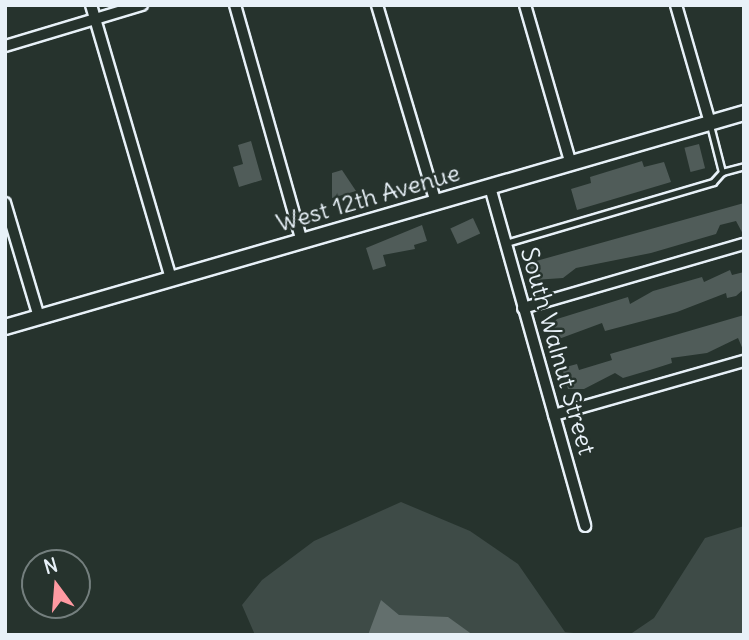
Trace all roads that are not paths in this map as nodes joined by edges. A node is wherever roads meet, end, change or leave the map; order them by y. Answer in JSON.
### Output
{"nodes":[{"id":1,"x":91,"y":5,"type":"edge"},
{"id":2,"x":142,"y":5,"type":"edge"},
{"id":3,"x":235,"y":5,"type":"edge"},
{"id":4,"x":377,"y":5,"type":"edge"},
{"id":5,"x":525,"y":5,"type":"edge"},
{"id":6,"x":676,"y":5,"type":"edge"},
{"id":7,"x":96,"y":20,"type":"junction"},
{"id":8,"x":5,"y":46,"type":"edge"},
{"id":9,"x":744,"y":113,"type":"edge"},
{"id":10,"x":710,"y":123,"type":"junction"},
{"id":11,"x":571,"y":163,"type":"junction"},
{"id":12,"x":744,"y":166,"type":"edge"},
{"id":13,"x":722,"y":172,"type":"junction"},
{"id":14,"x":490,"y":187,"type":"junction"},
{"id":15,"x":5,"y":203,"type":"edge"},
{"id":16,"x":436,"y":203,"type":"junction"},
{"id":17,"x":302,"y":241,"type":"junction"},
{"id":18,"x":506,"y":243,"type":"junction"},
{"id":19,"x":744,"y":244,"type":"edge"},
{"id":20,"x":171,"y":279,"type":"junction"},
{"id":21,"x":523,"y":308,"type":"junction"},
{"id":22,"x":39,"y":317,"type":"junction"},
{"id":23,"x":5,"y":327,"type":"edge"},
{"id":24,"x":744,"y":361,"type":"edge"},
{"id":25,"x":554,"y":415,"type":"junction"},
{"id":26,"x":585,"y":526,"type":"dead end"}],
"edges":[{"from":1,"to":7,"type":"street"},
{"from":2,"to":7,"type":"street"},
{"from":3,"to":17,"type":"street"},
{"from":4,"to":16,"type":"street"},
{"from":5,"to":11,"type":"street"},
{"from":6,"to":10,"type":"street"},
{"from":7,"to":8,"type":"street"},
{"from":7,"to":20,"type":"street"},
{"from":9,"to":10,"type":"main road","name":"West 12th Avenue"},
{"from":10,"to":11,"type":"main road","name":"West 12th Avenue"},
{"from":10,"to":13,"type":"lane"},
{"from":11,"to":14,"type":"main road","name":"West 12th Avenue"},
{"from":12,"to":13,"type":"lane"},
{"from":13,"to":18,"type":"lane"},
{"from":14,"to":16,"type":"main road","name":"West 12th Avenue"},
{"from":14,"to":18,"type":"street","name":"South Walnut Street"},
{"from":15,"to":22,"type":"street"},
{"from":16,"to":17,"type":"main road","name":"West 12th Avenue"},
{"from":17,"to":20,"type":"main road","name":"West 12th Avenue"},
{"from":18,"to":21,"type":"street","name":"South Walnut Street"},
{"from":19,"to":21,"type":"street"},
{"from":20,"to":22,"type":"main road","name":"West 12th Avenue"},
{"from":21,"to":25,"type":"street","name":"South Walnut Street"},
{"from":22,"to":23,"type":"main road","name":"West 12th Avenue"},
{"from":24,"to":25,"type":"street"},
{"from":25,"to":26,"type":"street","name":"South Walnut Street"}]}
